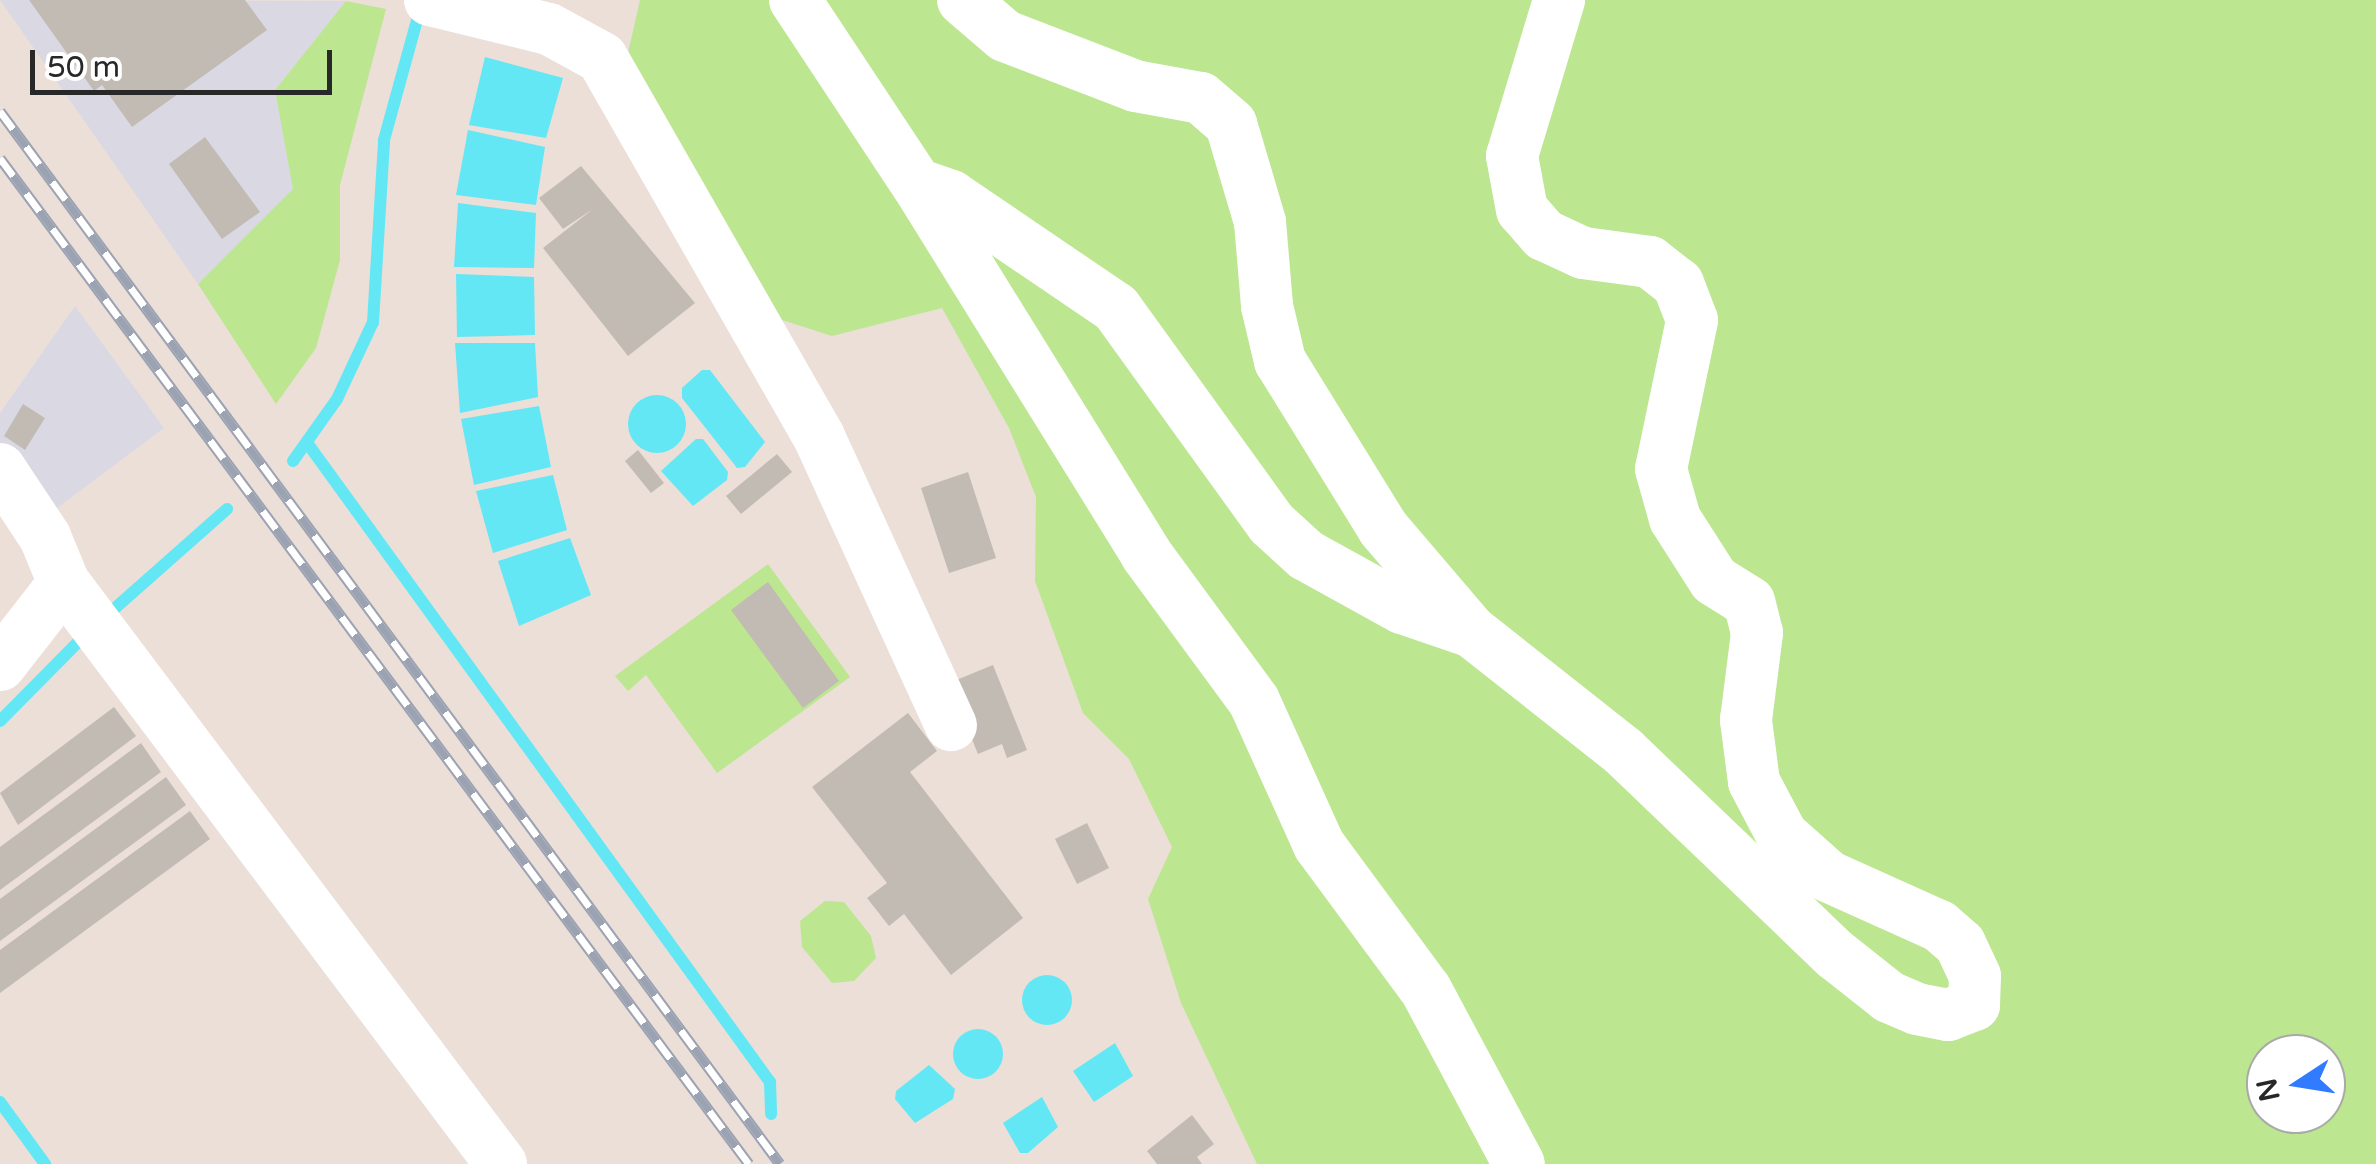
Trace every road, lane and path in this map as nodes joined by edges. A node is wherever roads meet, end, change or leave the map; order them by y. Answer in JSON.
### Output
{"nodes":[{"id":1,"x":794,"y":0,"type":"edge"},
{"id":2,"x":962,"y":0,"type":"edge"},
{"id":3,"x":1560,"y":0,"type":"edge"},
{"id":4,"x":437,"y":2,"type":"edge"},
{"id":5,"x":917,"y":184,"type":"junction"},
{"id":6,"x":0,"y":469,"type":"edge"},
{"id":7,"x":71,"y":590,"type":"junction"},
{"id":8,"x":1470,"y":631,"type":"junction"},
{"id":9,"x":0,"y":665,"type":"edge"},
{"id":10,"x":951,"y":725,"type":"dead end"},
{"id":11,"x":501,"y":1164,"type":"edge"},
{"id":12,"x":1520,"y":1164,"type":"edge"}],
"edges":[{"from":1,"to":5,"type":"street"},
{"from":2,"to":8,"type":"street"},
{"from":3,"to":8,"type":"street"},
{"from":4,"to":10,"type":"street"},
{"from":5,"to":8,"type":"street"},
{"from":5,"to":12,"type":"street"},
{"from":6,"to":7,"type":"street"},
{"from":7,"to":9,"type":"street"},
{"from":7,"to":11,"type":"street"}]}
